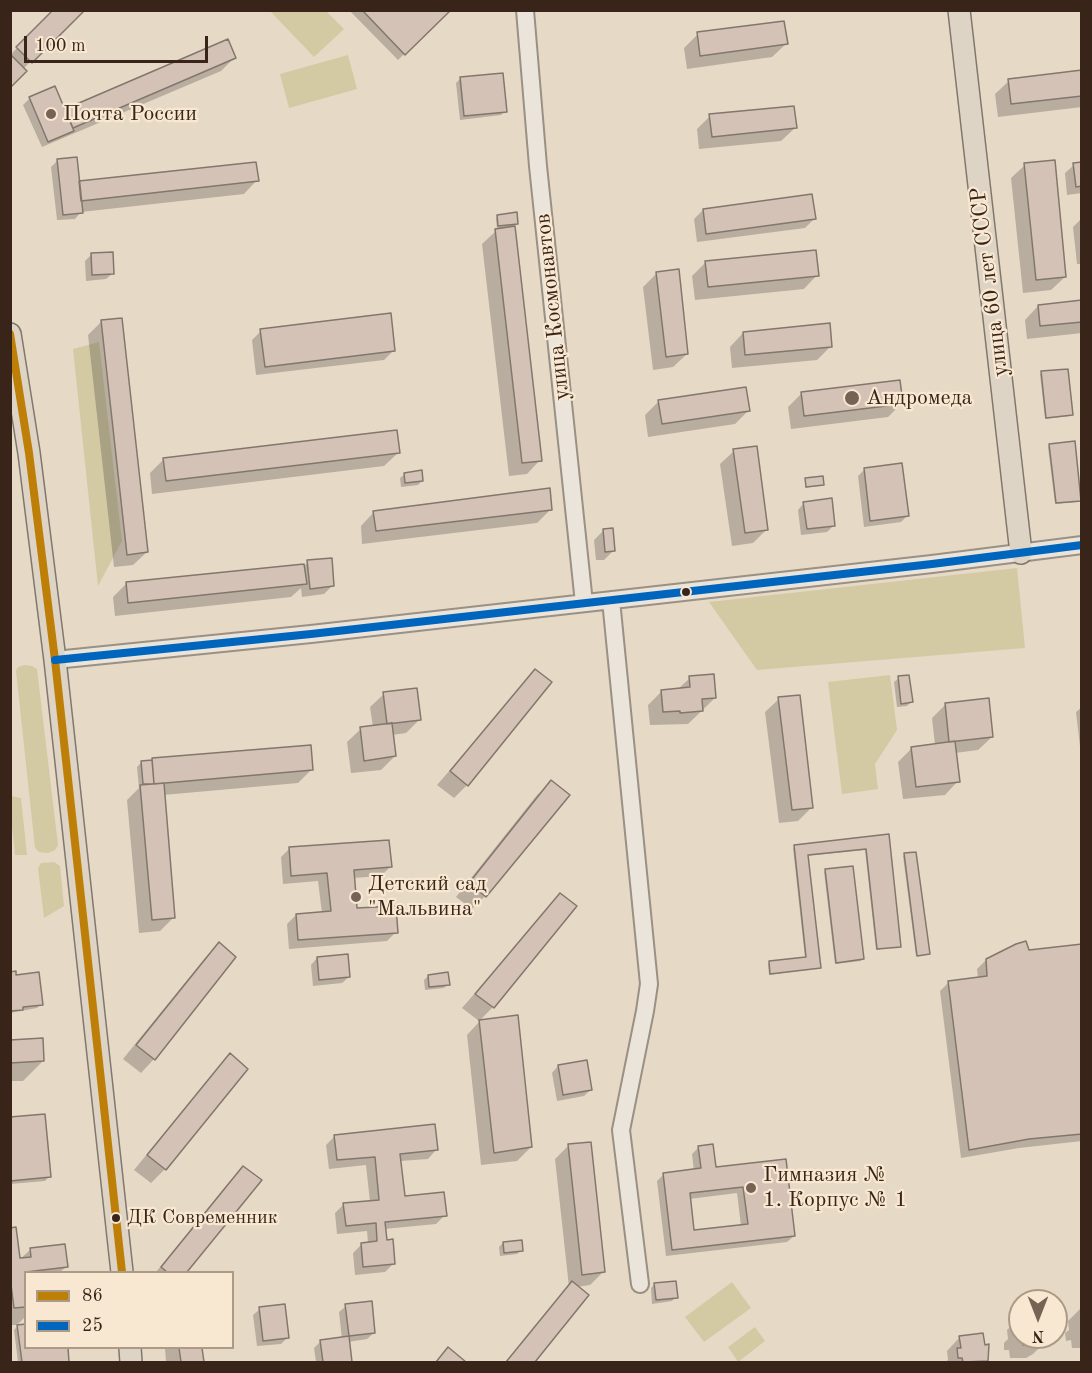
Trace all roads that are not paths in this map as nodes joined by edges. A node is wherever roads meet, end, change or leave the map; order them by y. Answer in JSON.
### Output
{"nodes":[{"id":1,"x":525,"y":10,"type":"edge"},
{"id":2,"x":959,"y":10,"type":"edge"},
{"id":3,"x":10,"y":334,"type":"edge"},
{"id":4,"x":1082,"y":545,"type":"edge"},
{"id":5,"x":1021,"y":553,"type":"junction"},
{"id":6,"x":611,"y":600,"type":"junction"},
{"id":7,"x":584,"y":603,"type":"junction"},
{"id":8,"x":55,"y":660,"type":"junction"},
{"id":9,"x":122,"y":1271,"type":"edge"},
{"id":10,"x":640,"y":1284,"type":"dead end"}],
"edges":[{"from":1,"to":7,"type":"street","name":"улица Космонавтов"},
{"from":2,"to":5,"type":"main road","name":"улица 60 лет СССР"},
{"from":3,"to":8,"type":"main road"},
{"from":4,"to":5,"type":"street"},
{"from":5,"to":6,"type":"street"},
{"from":6,"to":7,"type":"street"},
{"from":6,"to":10,"type":"street"},
{"from":7,"to":8,"type":"street"},
{"from":8,"to":9,"type":"main road"}]}
